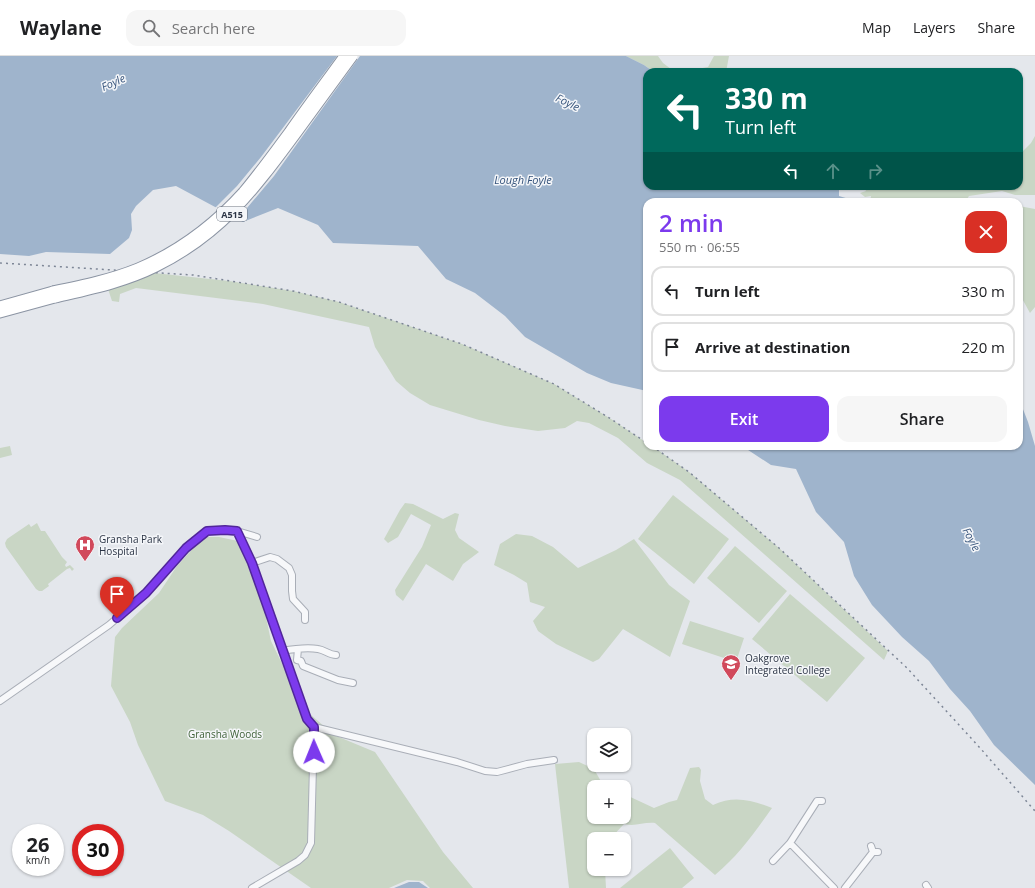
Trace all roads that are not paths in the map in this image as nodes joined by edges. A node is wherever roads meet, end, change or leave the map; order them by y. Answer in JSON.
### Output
{"nodes":[{"id":1,"x":344,"y":56,"type":"edge"},
{"id":2,"x":353,"y":56,"type":"edge"},
{"id":3,"x":54,"y":295,"type":"junction"},
{"id":4,"x":0,"y":306,"type":"edge"},
{"id":5,"x":0,"y":313,"type":"edge"},
{"id":6,"x":237,"y":531,"type":"junction"},
{"id":7,"x":257,"y":538,"type":"dead end"},
{"id":8,"x":252,"y":563,"type":"junction"},
{"id":9,"x":305,"y":620,"type":"dead end"},
{"id":10,"x":298,"y":649,"type":"junction"},
{"id":11,"x":282,"y":651,"type":"junction"},
{"id":12,"x":336,"y":655,"type":"dead end"},
{"id":13,"x":353,"y":682,"type":"dead end"},
{"id":14,"x":0,"y":701,"type":"edge"},
{"id":15,"x":314,"y":727,"type":"junction"},
{"id":16,"x":554,"y":760,"type":"dead end"},
{"id":17,"x":818,"y":800,"type":"dead end"},
{"id":18,"x":789,"y":845,"type":"junction"},
{"id":19,"x":874,"y":850,"type":"dead end"},
{"id":20,"x":780,"y":863,"type":"dead end"},
{"id":21,"x":252,"y":888,"type":"edge"},
{"id":22,"x":834,"y":888,"type":"edge"},
{"id":23,"x":845,"y":888,"type":"edge"}],
"edges":[{"from":1,"to":3,"type":"highway","number":"A515","bridge":true},
{"from":2,"to":3,"type":"highway","number":"A515","bridge":true},
{"from":3,"to":4,"type":"highway","number":"A515"},
{"from":3,"to":5,"type":"highway","number":"A515"},
{"from":6,"to":7,"type":"street"},
{"from":6,"to":8,"type":"street"},
{"from":6,"to":14,"type":"street"},
{"from":8,"to":9,"type":"street"},
{"from":8,"to":11,"type":"street"},
{"from":10,"to":11,"type":"street"},
{"from":10,"to":12,"type":"street"},
{"from":10,"to":13,"type":"street"},
{"from":11,"to":15,"type":"street"},
{"from":15,"to":16,"type":"street"},
{"from":15,"to":21,"type":"street"},
{"from":17,"to":18,"type":"street"},
{"from":18,"to":20,"type":"street"},
{"from":18,"to":22,"type":"street"},
{"from":19,"to":23,"type":"street"}]}
